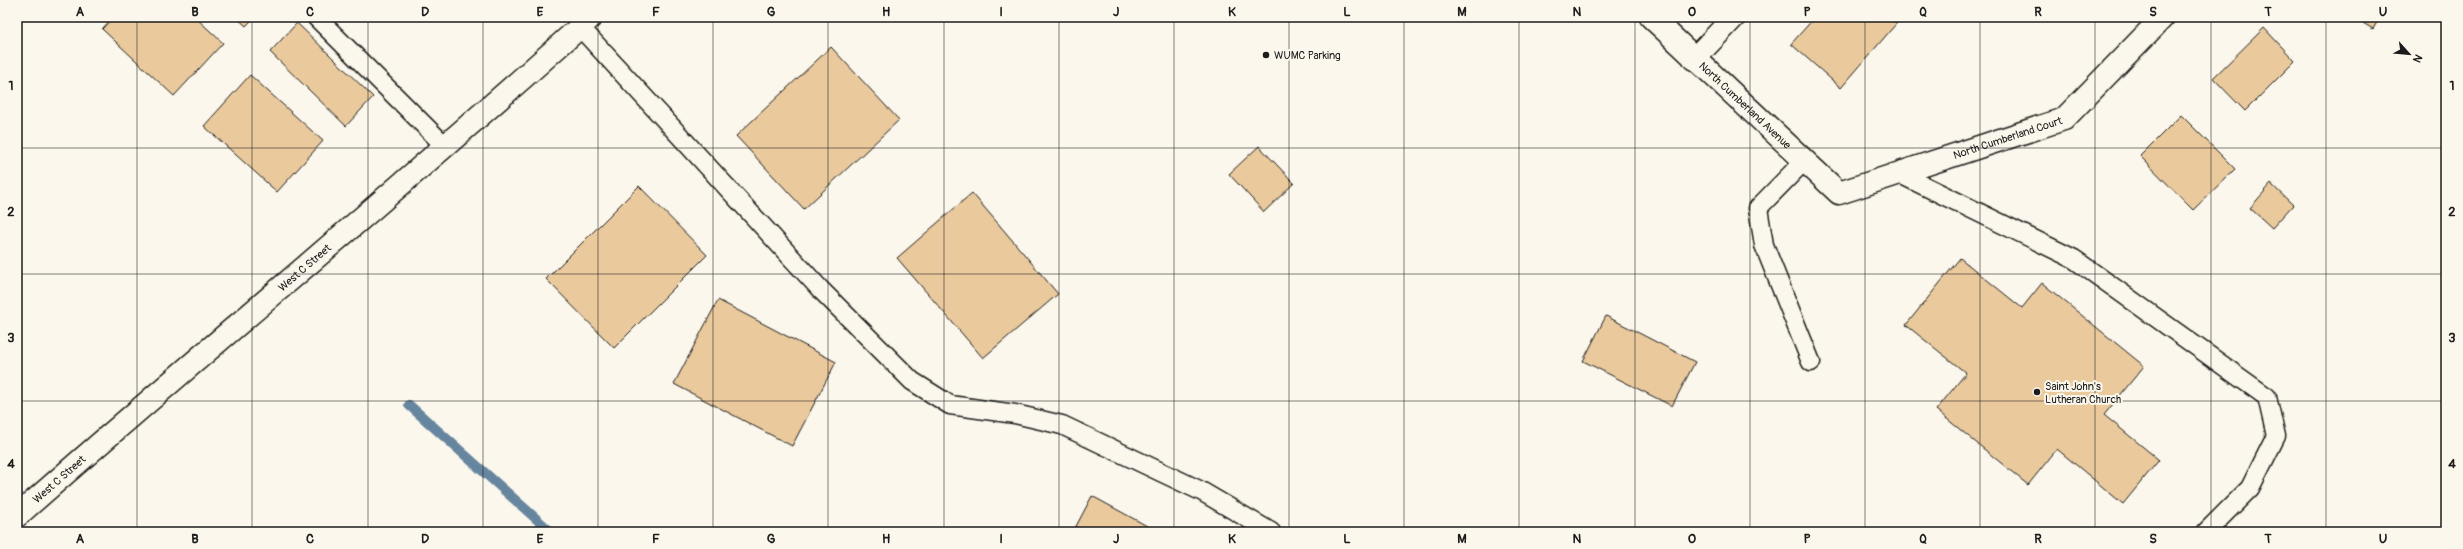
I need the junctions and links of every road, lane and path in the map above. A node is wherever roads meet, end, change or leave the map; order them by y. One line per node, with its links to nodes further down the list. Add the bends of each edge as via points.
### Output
1 (316, 17): 7 (lane)
2 (1651, 17): 6 (street, North Cumberland Avenue)
3 (1734, 17): 6 (street)
4 (2163, 17): 9 (street, North Cumberland Court, via 2064,119)
5 (586, 22): 7 (street, West C Street); 13 (lane, via 821,290 912,381 950,405 1015,414 1062,425 1201,491)
6 (1694, 58): 8 (street, North Cumberland Avenue)
7 (445, 146): 12 (street, West C Street)
8 (1804, 161): 10 (street, North Cumberland Avenue); 11 (lane, via 1758,208 1764,245)
9 (1898, 173): 10 (street, North Cumberland Court); 14 (lane, via 2074,259 2266,397 2276,436 2250,488)
10 (1839, 193)
11 (1811, 362)
12 (17, 516)
13 (1271, 532)
14 (2206, 532)

